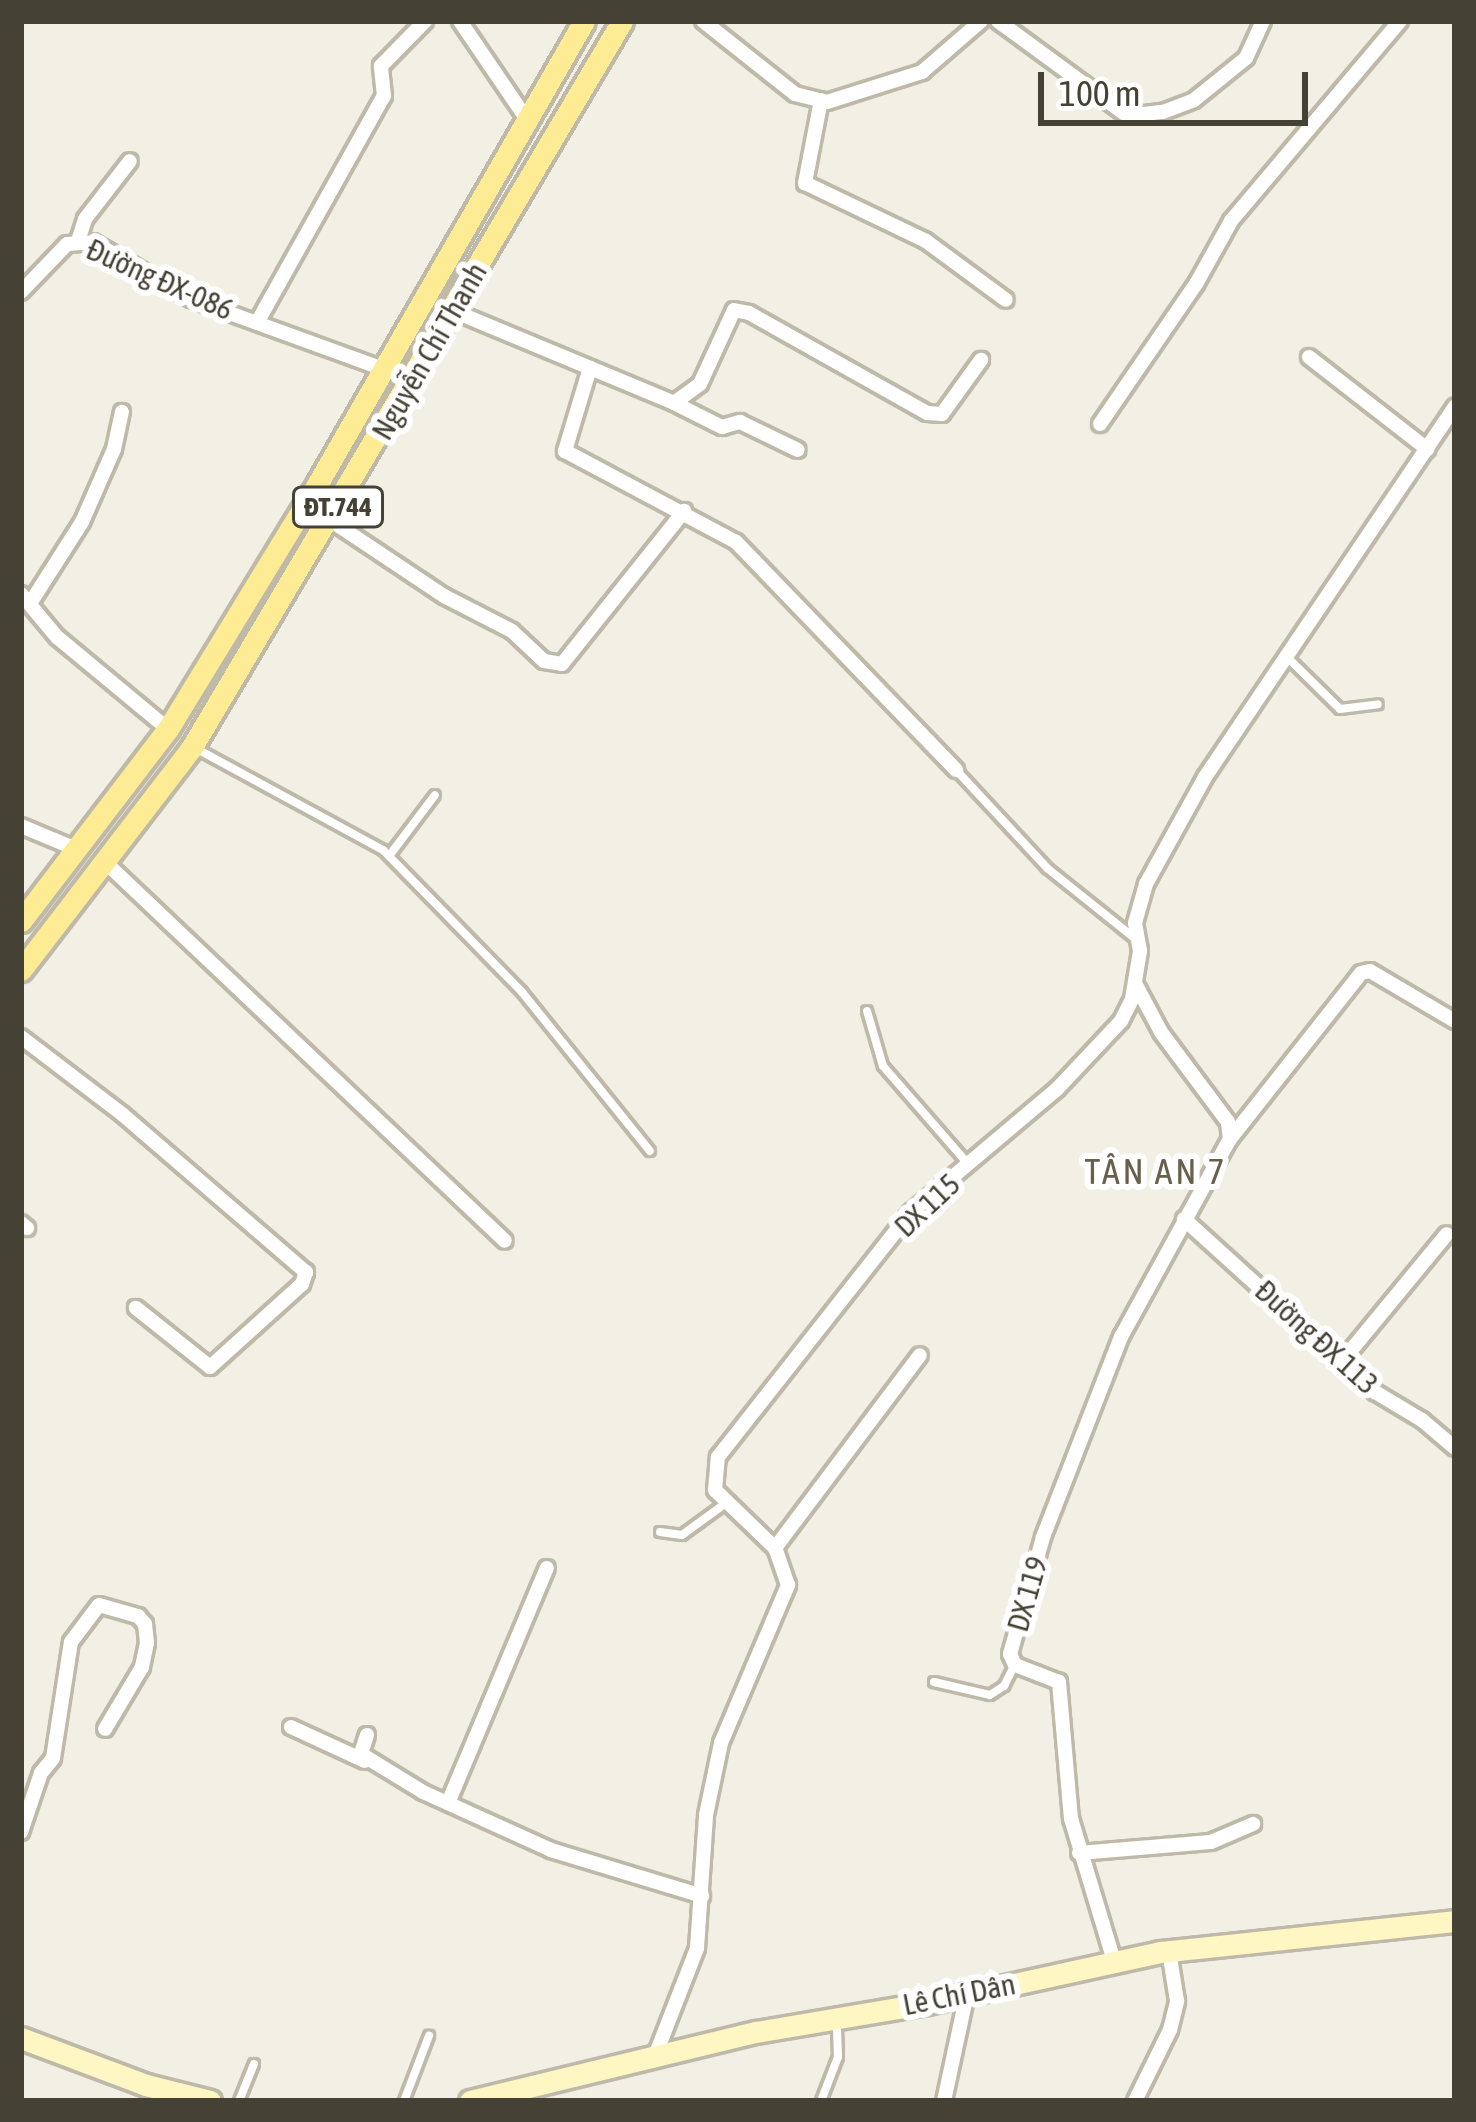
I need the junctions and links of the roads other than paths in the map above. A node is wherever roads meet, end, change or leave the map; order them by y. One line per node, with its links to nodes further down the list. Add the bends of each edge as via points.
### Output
1 (425, 21): 18 (street, via 381,66 384,96)
2 (460, 21): 11 (street)
3 (584, 21): 11 (main road, Nguyễn Chí Thanh / ĐT.744)
4 (622, 21): 12 (main road, Nguyễn Chí Thanh / ĐT.744)
5 (703, 21): 10 (street, via 794,94)
6 (981, 21): 10 (street, via 922,72)
7 (998, 21): 8 (street, via 1128,116 1194,100 1246,58)
8 (1263, 21)
9 (1400, 21): 26 (street, via 1231,221)
10 (821, 100): 16 (street, via 806,183 926,241)
11 (527, 121): 12 (main road); 22 (main road, Nguyễn Chí Thanh / ĐT.744)
12 (556, 137): 17 (main road, Nguyễn Chí Thanh / ĐT.744)
13 (130, 160): 14 (street)
14 (78, 241): 15 (street, Đường ĐX-086); 18 (street, Đường ĐX-086, via 93,242 173,291)
15 (21, 292)
16 (1006, 300)
17 (452, 310): 21 (street); 30 (main road, Nguyễn Chí Thanh / ĐT.744)
18 (258, 322): 22 (street, Đường ĐX-086)
19 (1309, 357): 27 (street)
20 (981, 360): 23 (street, via 942,413 928,412 734,310 700,384)
21 (590, 368): 23 (street); 29 (street, via 565,451)
22 (383, 369): 34 (main road, Nguyễn Chí Thanh / ĐT.744)
23 (674, 403): 28 (street)
24 (1455, 406): 27 (street, DX 115)
25 (122, 412): 31 (street, via 82,522)
26 (1100, 424)
27 (1427, 449): 32 (street, DX 115)
28 (798, 450)
29 (684, 512): 30 (street, via 562,664 544,661 512,631); 36 (street, via 748,553)
30 (330, 520): 35 (main road, Nguyễn Chí Thanh / ĐT.744)
31 (26, 598): 34 (street, via 57,638)
32 (1287, 657): 33 (lane, via 1340,709); 43 (street, DX 115, via 1205,777 1146,884)
33 (1378, 704)
34 (168, 729): 35 (main road); 39 (main road, Nguyễn Chí Thanh / ĐT.744)
35 (192, 747): 40 (lane); 41 (main road, Nguyễn Chí Thanh / ĐT.744)
36 (956, 770): 43 (lane, via 1047,868)
37 (435, 795): 40 (lane)
38 (21, 826): 39 (street)
39 (76, 849): 42 (main road, Nguyễn Chí Thanh / ĐT.744)
40 (389, 856): 50 (lane, via 522,992)
41 (104, 861): 44 (main road, Nguyễn Chí Thanh / ĐT.744); 54 (street)
42 (21, 921)
43 (1138, 940): 45 (street, DX 115)
44 (21, 970)
45 (1135, 982): 49 (street, via 1161,1032 1228,1122); 51 (street, DX 115, via 1120,1021)
46 (867, 1011): 51 (lane, via 883,1066)
47 (1455, 1021): 49 (street, DX 119, via 1370,970 1360,973)
48 (21, 1037): 55 (street, via 306,1272 210,1367)
49 (1230, 1138): 52 (street, DX 119)
50 (650, 1151)
51 (970, 1166): 59 (street, DX 115, via 911,1212 718,1457 715,1490)
52 (1184, 1219): 57 (street, Đường ĐX 113); 63 (street, DX 119, via 1121,1337 1043,1538 1010,1654)
53 (1447, 1234): 57 (street)
54 (506, 1241)
55 (136, 1308)
56 (920, 1355): 61 (street)
57 (1343, 1360): 58 (street, Đường ĐX 113)
58 (1455, 1448)
59 (726, 1503): 60 (lane, via 682,1535); 61 (street)
60 (660, 1532)
61 (775, 1548): 73 (street, via 788,1585 721,1743 706,1815)
62 (548, 1568): 69 (street)
63 (1015, 1665): 64 (lane, via 990,1695); 72 (street, DX 119, via 1059,1682)
64 (934, 1682)
65 (290, 1727): 68 (street)
66 (105, 1729): 71 (street, via 142,1667 147,1643 138,1616 99,1605 71,1642 53,1758)
67 (367, 1735): 68 (street, via 360,1749)
68 (370, 1762): 69 (street)
69 (448, 1803): 73 (street, via 551,1850)
70 (1253, 1824): 72 (street, via 1211,1842)
71 (21, 1832)
72 (1079, 1853): 76 (street, DX 119)
73 (702, 1896): 81 (street, via 697,1948)
74 (1455, 1921): 75 (street, Lê Chí Dân)
75 (1169, 1952): 76 (street, Lê Chí Dân); 89 (street, via 1178,2001)
76 (1114, 1961): 77 (street, Lê Chí Dân)
77 (967, 1994): 78 (street, Lê Chí Dân); 88 (street)
78 (839, 2015): 81 (street, Lê Chí Dân); 87 (lane, via 838,2057)
79 (429, 2036): 86 (lane)
80 (21, 2038): 84 (street)
81 (655, 2056): 83 (street, Lê Chí Dân)
82 (254, 2064): 85 (lane)
83 (484, 2099)
84 (210, 2101)
85 (239, 2101)
86 (404, 2101)
87 (821, 2101)
88 (944, 2101)
89 (1135, 2101)

